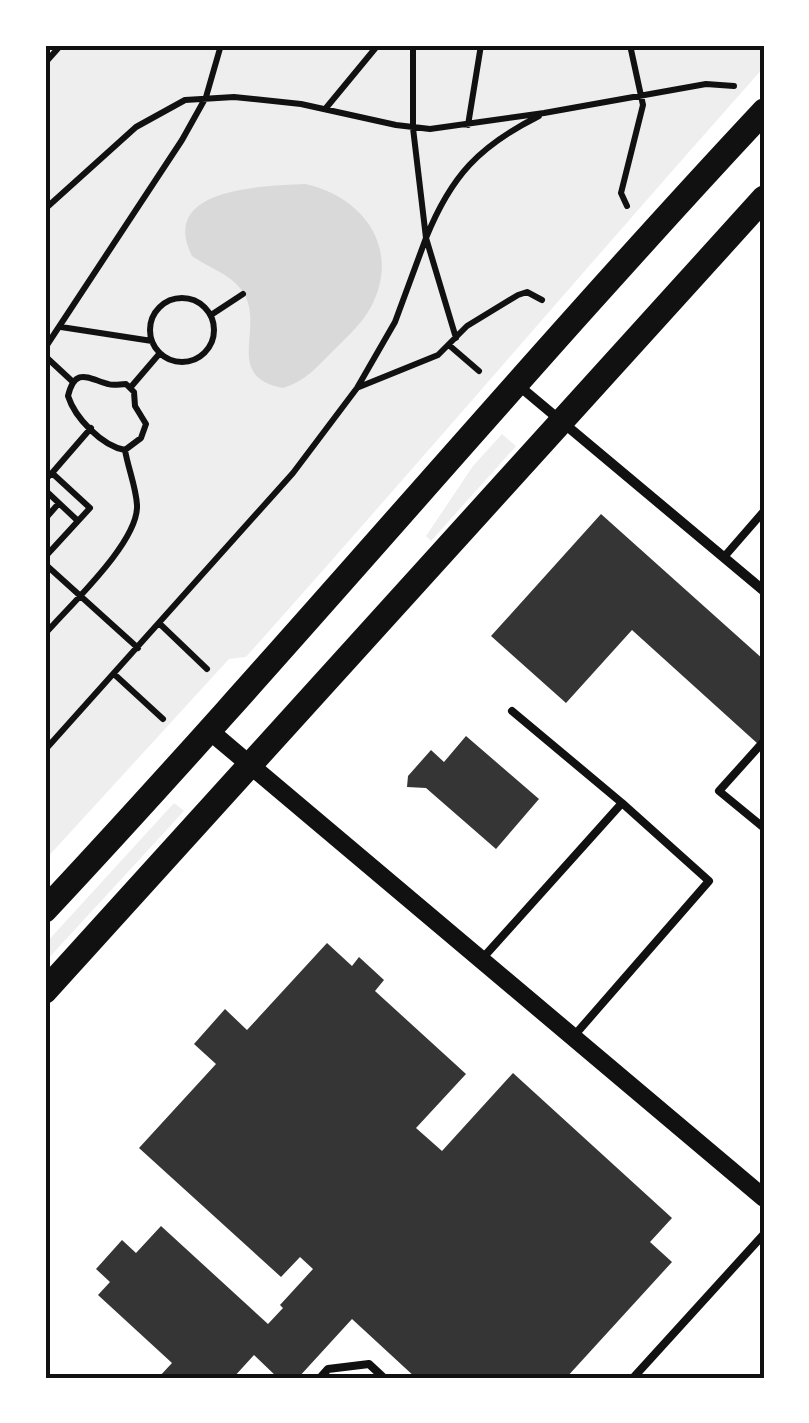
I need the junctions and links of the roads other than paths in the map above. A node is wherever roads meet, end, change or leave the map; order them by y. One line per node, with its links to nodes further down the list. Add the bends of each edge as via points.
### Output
1 (764, 111): 3 (main road)
2 (764, 198): 4 (main road)
3 (517, 384): 4 (street); 9 (main road)
4 (562, 422): 6 (street); 11 (main road)
5 (764, 510): 6 (lane)
6 (724, 558): 7 (street)
7 (764, 591)
8 (512, 712): 12 (lane)
9 (211, 732): 11 (street); 14 (main road)
10 (764, 742): 13 (lane, via 719,791)
11 (250, 767): 15 (street); 16 (main road)
12 (622, 803): 15 (lane); 17 (lane, via 709,881)
13 (764, 828)
14 (45, 910)
15 (481, 960): 17 (street)
16 (45, 991)
17 (572, 1038): 18 (street)
18 (764, 1198)
19 (764, 1234): 22 (lane)
20 (320, 1378): 21 (lane, via 328,1369 369,1364)
21 (384, 1378)
22 (633, 1378)

